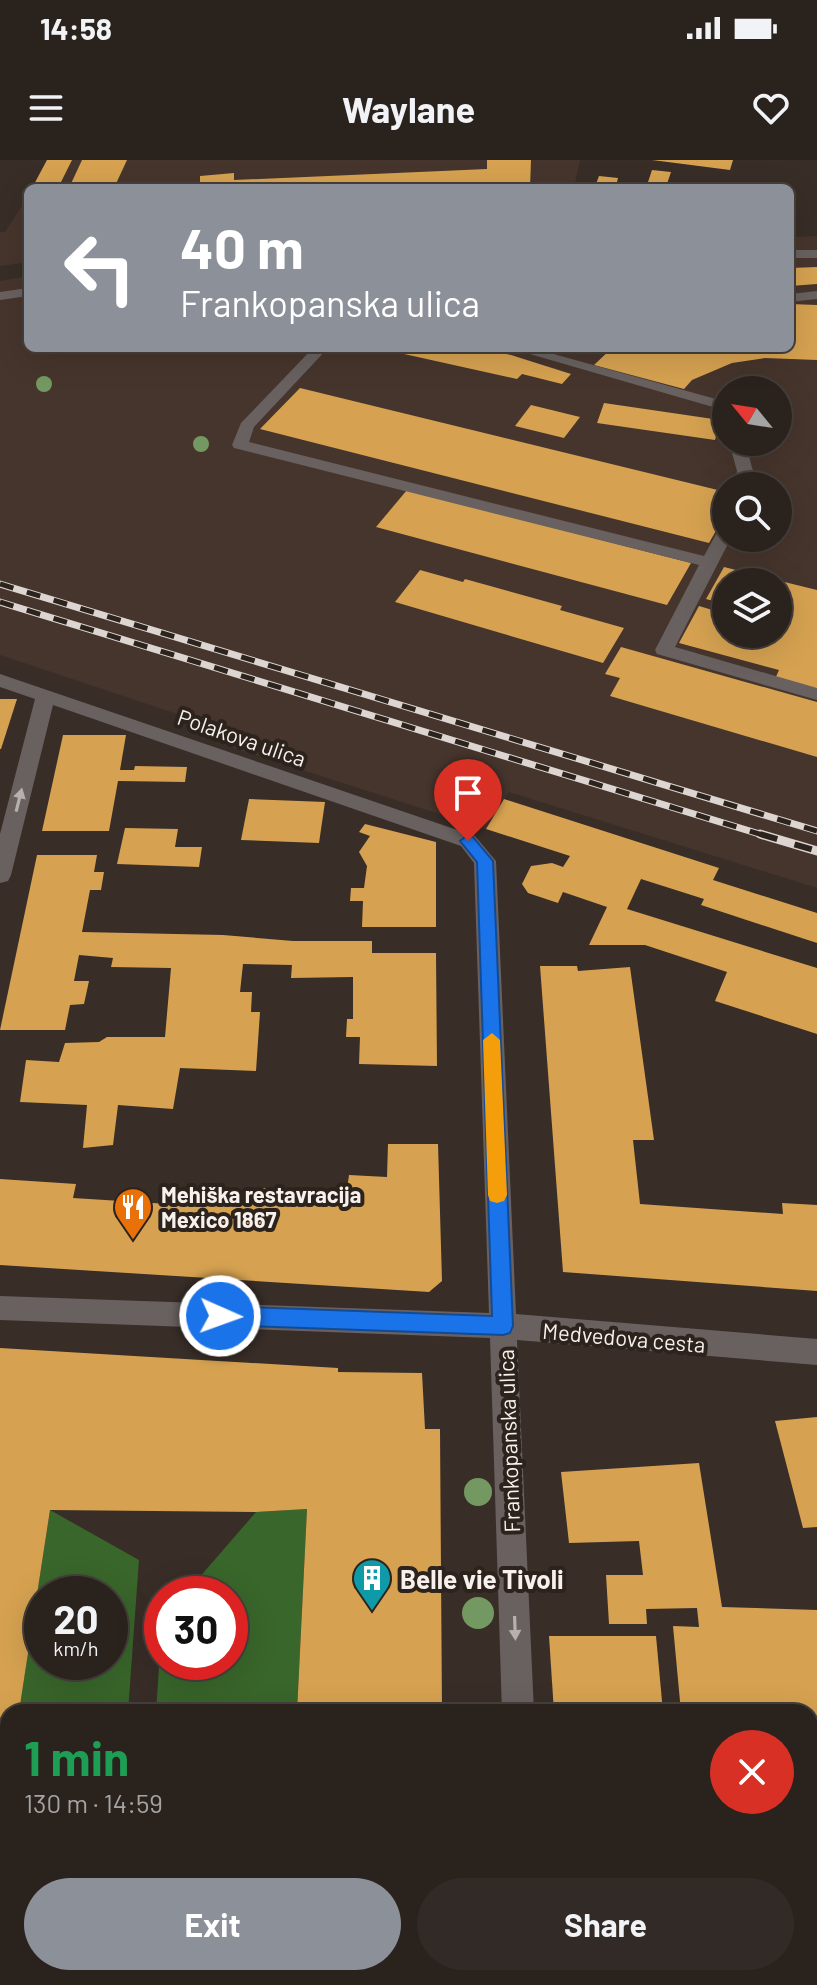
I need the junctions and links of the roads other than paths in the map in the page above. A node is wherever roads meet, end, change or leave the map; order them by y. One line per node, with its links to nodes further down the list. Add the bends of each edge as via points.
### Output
1 (794, 254): 2 (street)
2 (817, 254)
3 (24, 293): 5 (street)
4 (817, 295): 6 (street)
5 (0, 296)
6 (794, 298)
7 (317, 352): 13 (street, via 247,426 240,445)
8 (529, 352): 10 (street)
9 (581, 352): 10 (street)
10 (572, 365): 11 (street)
11 (712, 402)
12 (713, 552): 13 (street)
13 (707, 562): 15 (street, via 664,650)
14 (0, 680): 16 (street, Polakova ulica)
15 (817, 694)
16 (46, 695): 17 (street, Polakova ulica); 18 (street, one-way to 16)
17 (468, 841): 20 (street, Frankopanska ulica, via 485,861)
18 (0, 875)
19 (0, 1308): 20 (street, Medvedova cesta)
20 (503, 1326): 21 (street, Medvedova cesta); 22 (street, Frankopanska ulica, one-way to 22)
21 (817, 1352)
22 (518, 1704)

